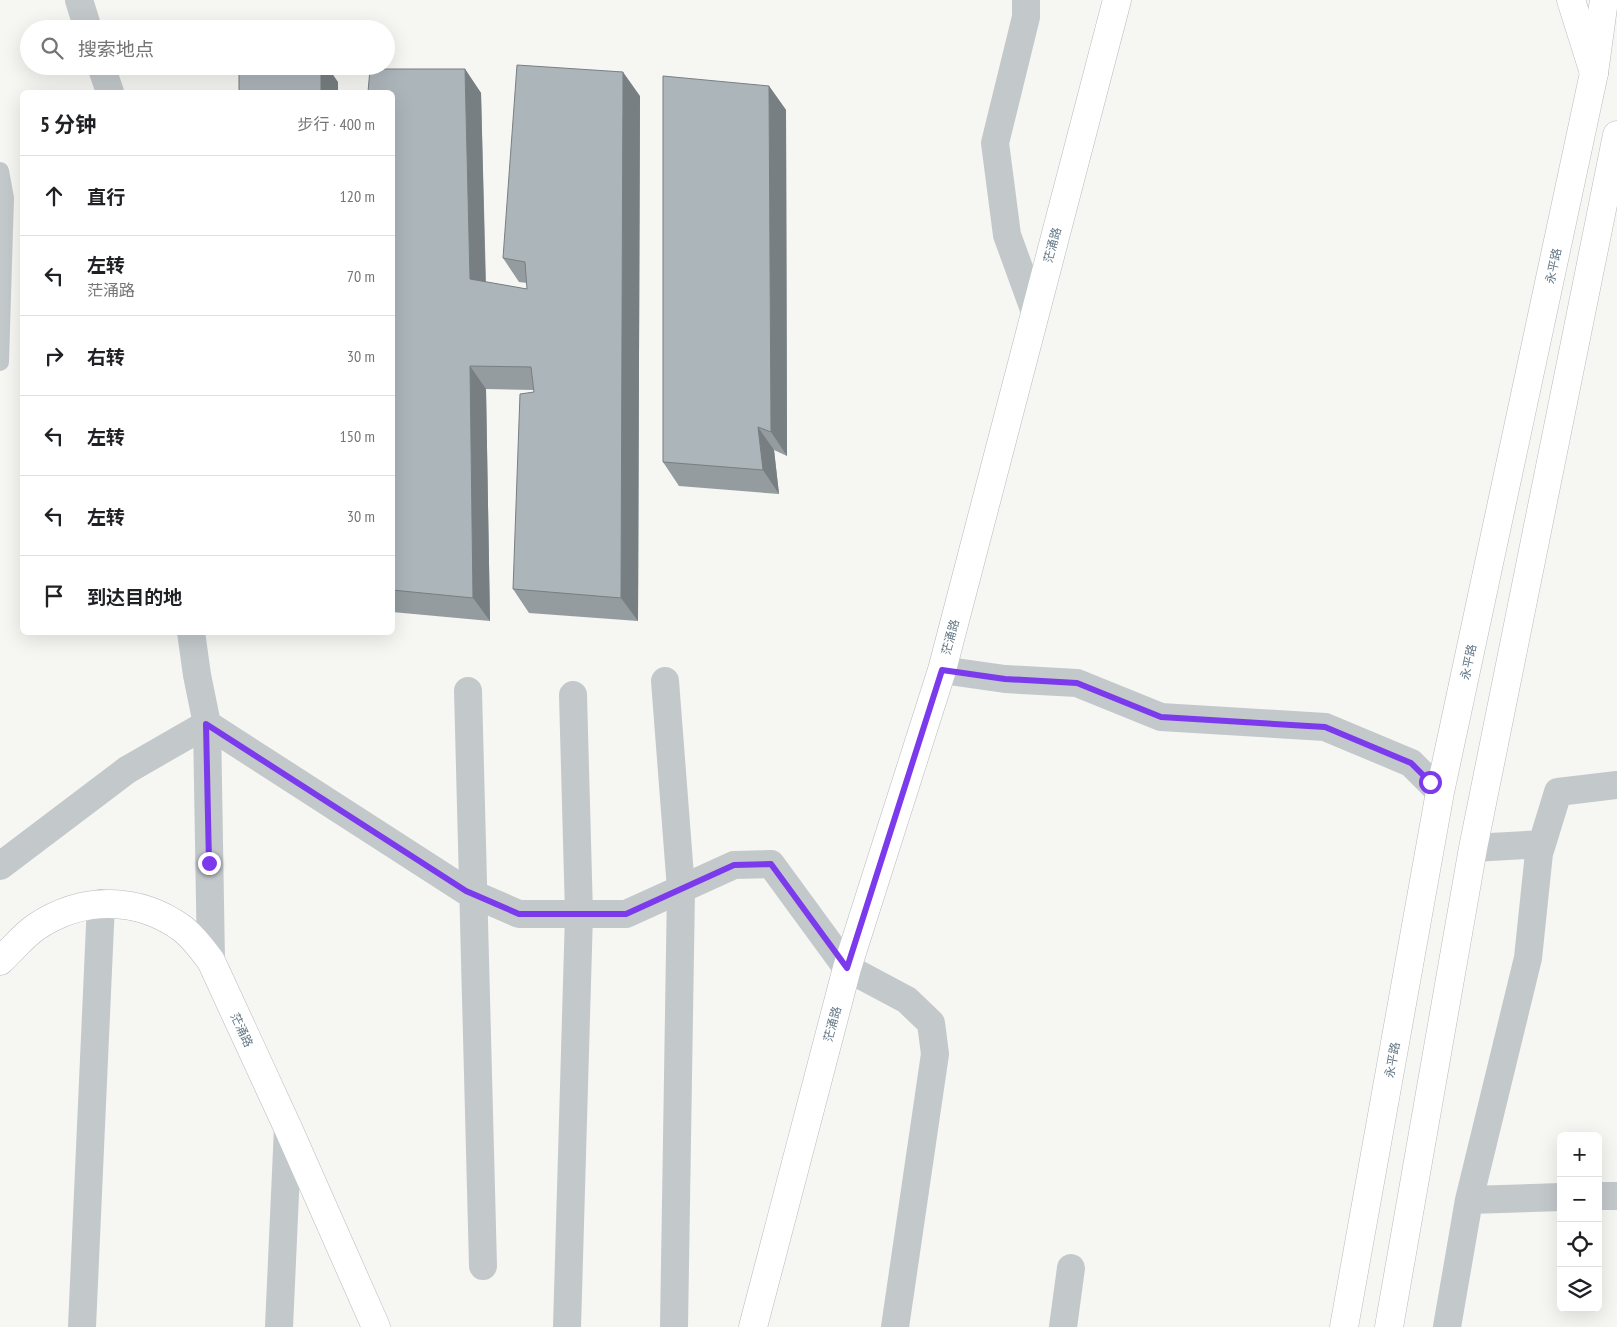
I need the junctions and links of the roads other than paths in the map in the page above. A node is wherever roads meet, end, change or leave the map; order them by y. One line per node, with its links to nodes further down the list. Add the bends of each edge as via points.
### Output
1 (79, 0): 6 (street)
2 (1026, 0): 13 (street, via 1026,17 995,143 1007,235)
3 (1117, 0): 13 (main road, 茫涌路)
4 (1570, 0): 7 (main road)
5 (1604, 0): 7 (main road, 永平路)
6 (85, 20)
7 (1594, 73): 22 (main road, 永平路)
8 (104, 75): 9 (street)
9 (109, 90)
10 (1617, 135): 12 (main road)
11 (0, 171): 14 (lane, via 5,198)
12 (1610, 208): 23 (main road)
13 (1035, 312): 16 (main road, 茫涌路)
14 (0, 362)
15 (191, 635): 20 (street)
16 (942, 670): 22 (street, via 1005,679 1077,683 1161,717 1325,727 1411,763); 33 (main road, 茫涌路)
17 (664, 681): 27 (street)
18 (468, 691): 28 (street)
19 (573, 695): 30 (street)
20 (206, 724): 26 (street, via 127,770); 28 (street); 32 (street)
21 (1617, 785): 24 (street, via 1558,792)
22 (1440, 792): 23 (main road); 49 (main road, 永平路)
23 (1483, 797): 25 (main road)
24 (1542, 844): 25 (street); 38 (street, via 1528,958)
25 (1473, 848): 50 (main road)
26 (0, 866)
27 (681, 889): 30 (street, via 626,914); 33 (street, via 734,865 771,864); 45 (street)
28 (474, 895): 30 (street, via 519,914); 39 (street)
29 (101, 903): 31 (main road, 茫涌路, via 61,913 48,920); 32 (main road, 茫涌路, via 125,904 155,913 184,930); 41 (street)
30 (579, 914): 44 (street)
31 (0, 961)
32 (211, 961): 34 (main road, 茫涌路)
33 (847, 968): 46 (main road, 茫涌路); 47 (street, via 907,1000 931,1023 935,1054)
34 (288, 1128): 42 (street); 43 (main road, 茫涌路)
35 (1602, 1196): 36 (street)
36 (1617, 1196)
37 (1557, 1197): 38 (street)
38 (1469, 1200): 51 (street)
39 (483, 1266)
40 (1071, 1268): 48 (street)
41 (82, 1327)
42 (279, 1327)
43 (376, 1327)
44 (567, 1327)
45 (674, 1327)
46 (753, 1327)
47 (895, 1327)
48 (1063, 1327)
49 (1344, 1327)
50 (1389, 1327)
51 (1448, 1327)

